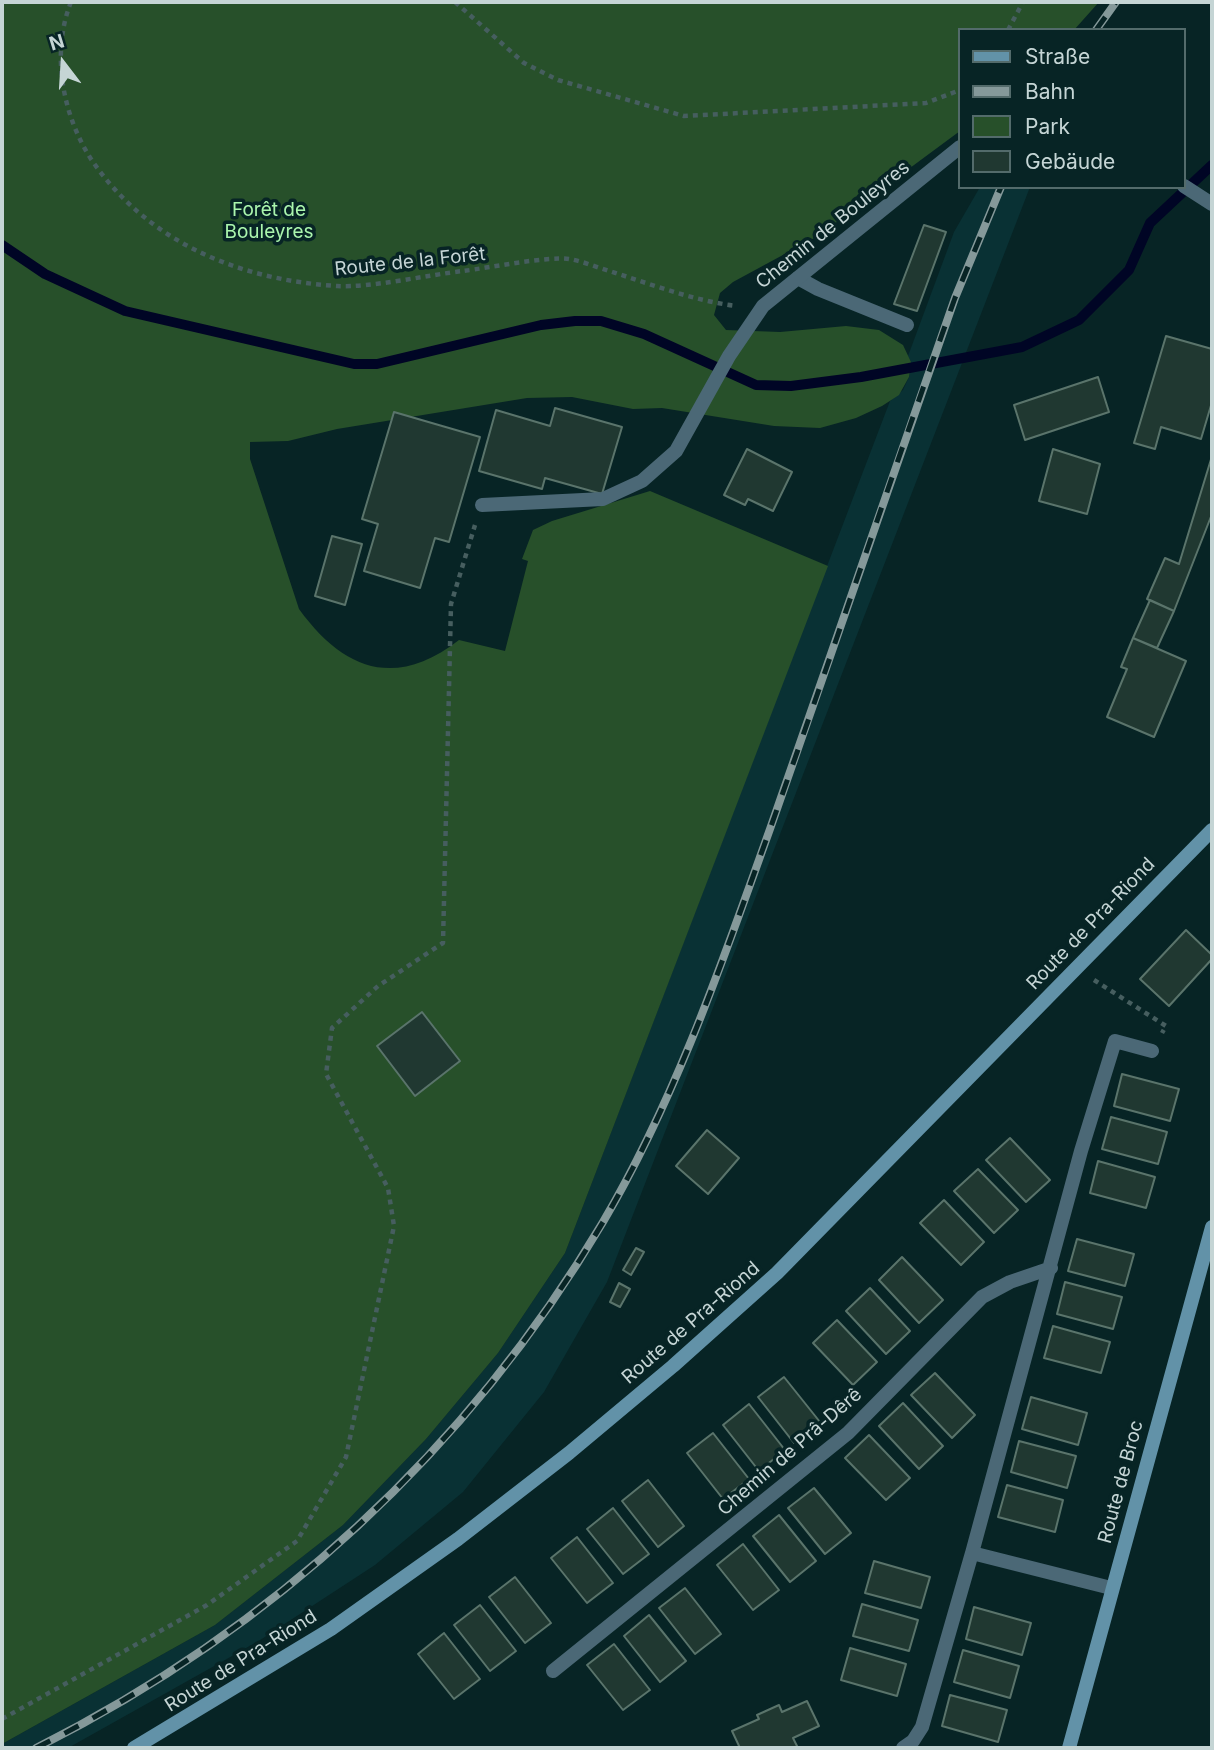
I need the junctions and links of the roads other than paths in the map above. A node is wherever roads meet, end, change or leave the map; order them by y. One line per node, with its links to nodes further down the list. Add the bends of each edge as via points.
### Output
1 (958, 149): 4 (street, Chemin de Bouleyres)
2 (1186, 187): 3 (street)
3 (1212, 204)
4 (798, 278): 5 (street); 6 (street, Chemin de Bouleyres, via 763,306 676,451 642,481 603,499)
5 (907, 325)
6 (482, 505)
7 (1212, 820): 9 (main road, Route de Pra-Riond)
8 (1212, 830): 9 (main road, Route de Pra-Riond)
9 (1200, 839): 16 (main road, Route de Pra-Riond, via 908,1143 777,1273 673,1366 569,1453 331,1629)
10 (1152, 1052): 12 (street, via 1115,1041)
11 (1212, 1227): 14 (main road, Route de Broc)
12 (1051, 1268): 13 (street); 15 (street, Chemin de Prâ-Dêrê, via 982,1297 840,1440)
13 (972, 1553): 14 (street); 17 (street, via 922,1727)
14 (1111, 1588): 18 (main road, Route de Broc)
15 (553, 1671)
16 (134, 1748)
17 (903, 1748)
18 (1069, 1748)

